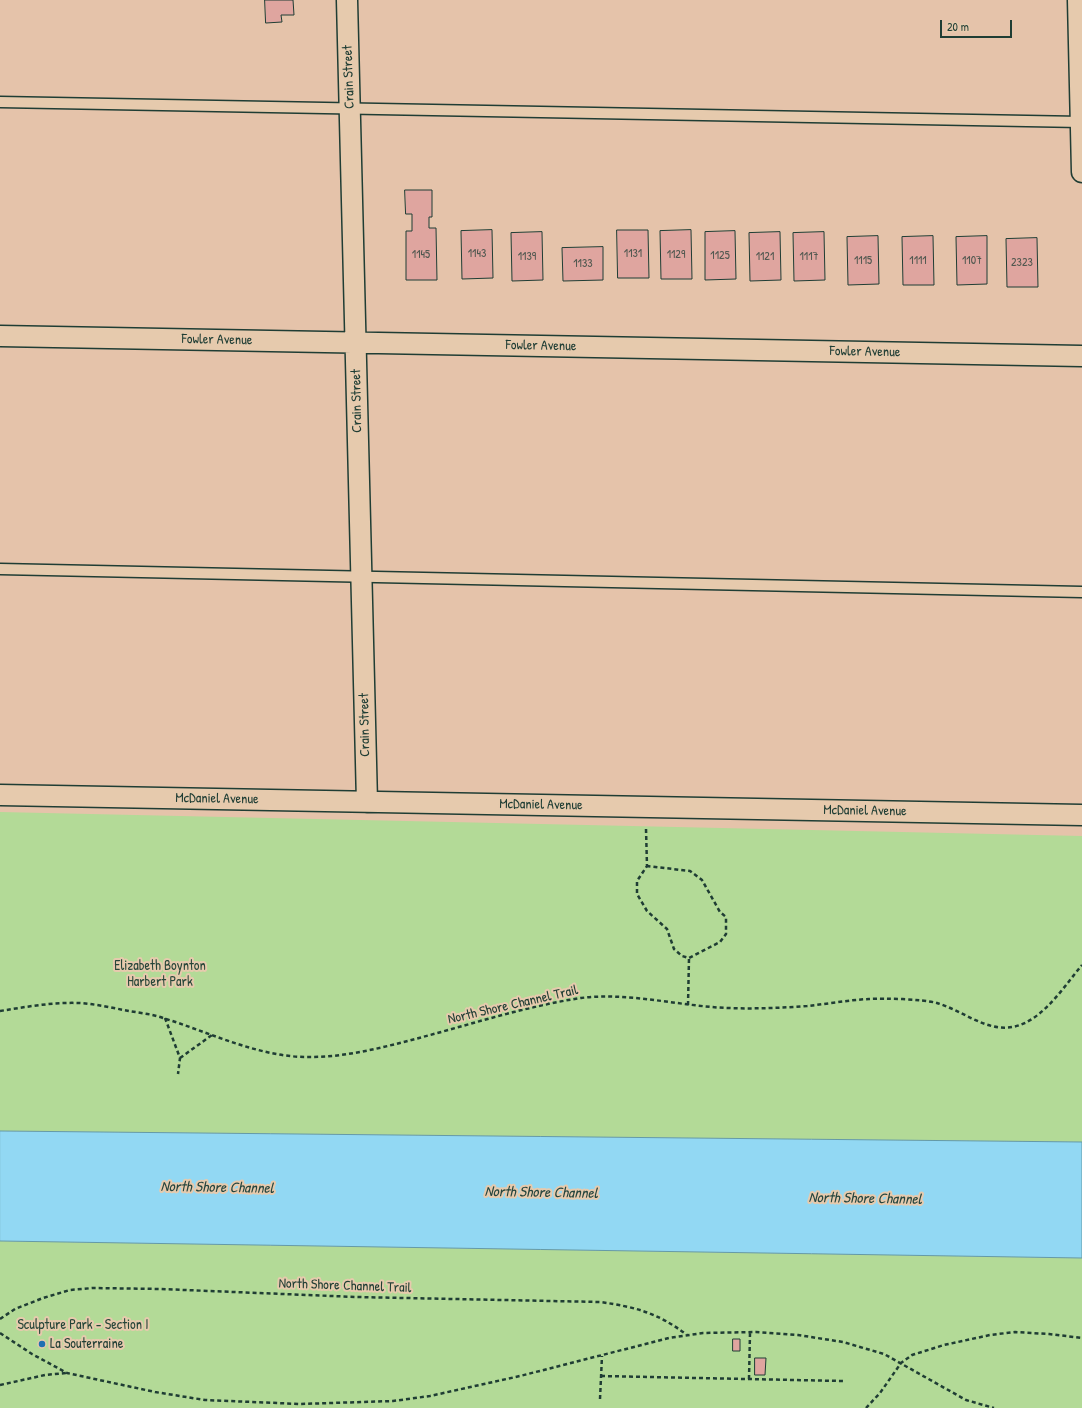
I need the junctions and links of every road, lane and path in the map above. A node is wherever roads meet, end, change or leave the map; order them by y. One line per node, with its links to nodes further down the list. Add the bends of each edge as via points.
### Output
1 (346, 0): 5 (street, Crain Street)
2 (1078, 0): 3 (street)
3 (1081, 66): 6 (street)
4 (0, 102): 5 (lane)
5 (350, 109): 6 (lane); 9 (street, Crain Street)
6 (1081, 122): 7 (street)
7 (1082, 172)
8 (0, 336): 9 (street, Fowler Avenue)
9 (356, 342): 10 (street, Fowler Avenue); 12 (street, Crain Street)
10 (1082, 356)
11 (0, 569): 12 (lane)
12 (362, 577): 13 (lane); 15 (street, Crain Street)
13 (1082, 592)
14 (0, 795): 15 (street, McDaniel Avenue)
15 (367, 802): 16 (street, McDaniel Avenue)
16 (646, 806): 17 (street, McDaniel Avenue); 18 (path)
17 (1082, 814)
18 (646, 866): 19 (path, via 637,881 637,894 646,912 667,929 674,949); 19 (path, via 690,871 702,880 720,912 726,917 726,934 720,942)
19 (689, 958): 21 (path)
20 (1082, 965): 21 (path, North Shore Channel Trail, via 1043,1011 1029,1021 1012,1027 994,1027 934,1002 911,1000 870,999 759,1008)
21 (688, 1004): 24 (path, North Shore Channel Trail, via 610,996 584,998 551,1003 376,1049 308,1058 275,1054)
22 (0, 1011): 23 (path, North Shore Channel Trail, via 78,1003)
23 (165, 1018): 24 (path, North Shore Channel Trail); 25 (path)
24 (212, 1034): 25 (path)
25 (180, 1058): 26 (path)
26 (178, 1074)
27 (0, 1319): 30 (path, North Shore Channel Trail, via 15,1309 70,1290 153,1289 356,1297 600,1302 651,1313 676,1326)
28 (0, 1333): 34 (path)
29 (750, 1333): 30 (path, via 703,1333); 33 (path, via 798,1335 843,1342 884,1354); 36 (path)
30 (687, 1336): 32 (path, via 669,1338)
31 (1082, 1338): 33 (path, via 1022,1333 990,1335 912,1355)
32 (602, 1356): 34 (path, via 430,1396 352,1403 300,1404 205,1400); 35 (path)
33 (901, 1363): 40 (path); 41 (path, via 966,1400)
34 (66, 1373): 38 (path)
35 (601, 1376): 36 (path); 39 (path)
36 (749, 1379): 37 (path)
37 (843, 1381)
38 (0, 1385)
39 (600, 1399)
40 (866, 1408)
41 (994, 1408)

